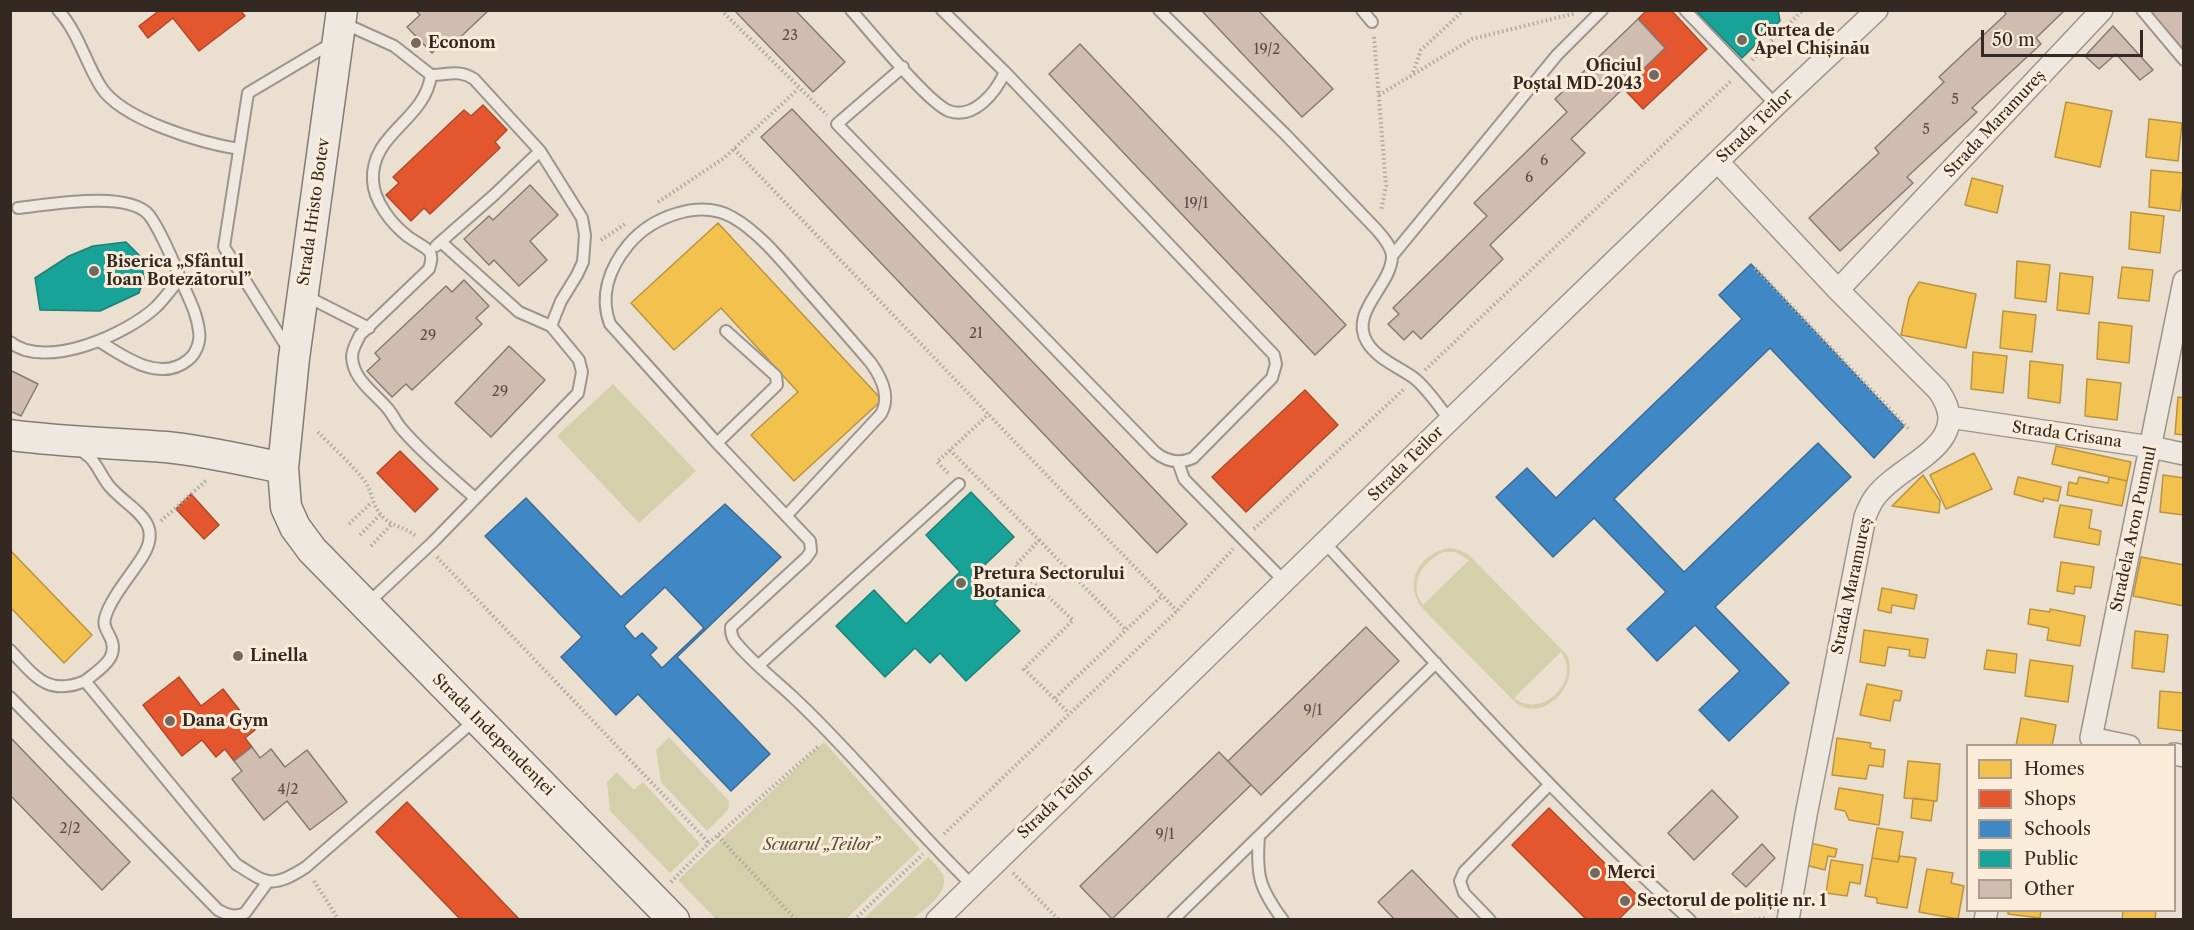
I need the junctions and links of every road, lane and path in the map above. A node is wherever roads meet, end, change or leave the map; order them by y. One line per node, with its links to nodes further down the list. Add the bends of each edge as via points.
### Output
1 (58, 10): 27 (lane, via 76,34 110,98 162,126 210,144)
2 (721, 10): 23 (path)
3 (851, 10): 18 (lane)
4 (942, 10): 20 (lane)
5 (1159, 10): 34 (lane)
6 (1362, 10): 15 (lane)
7 (1464, 10): 21 (path, via 1421,50)
8 (1602, 10): 38 (lane, via 1557,55)
9 (1685, 10): 19 (lane)
10 (1803, 10): 19 (path)
11 (1877, 10): 25 (street, Strada Teilor)
12 (2102, 10): 42 (street, Strada Maramureș)
13 (2142, 10): 17 (lane)
14 (1576, 13): 21 (path, via 1472,39)
15 (1372, 22): 24 (path)
16 (340, 24): 22 (lane, via 394,46); 27 (lane, via 248,93); 43 (main road, Strada Hristo Botev)
17 (2184, 60)
18 (903, 67): 20 (lane, via 930,97 947,110 959,113 988,99); 26 (lane)
19 (1742, 69): 25 (lane); 50 (path)
20 (1005, 72): 63 (lane, via 1274,355 1275,372 1263,390 1201,452)
21 (1413, 73): 24 (path)
22 (431, 75): 29 (lane, via 458,72 474,79); 37 (lane, via 426,94 382,146 374,165 373,182 386,213 404,234)
23 (798, 89): 26 (path); 28 (path)
24 (1379, 95): 34 (path, via 1386,186)
25 (1776, 105): 30 (street, Strada Teilor)
26 (837, 124): 63 (lane, via 1161,458)
27 (239, 149): 49 (lane, via 224,247)
28 (734, 149): 31 (path); 51 (path)
29 (540, 151): 35 (lane); 36 (lane, via 582,218)
30 (1718, 162): 42 (street); 53 (street, Strada Teilor)
31 (655, 204)
32 (18, 208): 40 (lane, via 95,200 134,206 148,214)
33 (635, 217): 36 (path)
34 (1377, 230): 38 (lane)
35 (441, 242): 37 (lane); 44 (lane, via 519,312)
36 (585, 250): 44 (lane)
37 (429, 252): 45 (lane, via 429,269 423,277)
38 (1392, 256): 50 (lane, via 1388,274 1364,315 1364,332 1367,342 1388,362)
39 (1755, 268): 54 (path)
40 (180, 278): 47 (lane, via 152,310); 47 (lane, via 200,333 193,356 182,365 155,369 128,359)
41 (2184, 281): 59 (street, Stradela Aron Pumnul)
42 (1838, 290): 52 (street, via 1938,390)
43 (303, 294): 45 (lane); 49 (main road, Strada Hristo Botev)
44 (551, 326): 67 (lane, via 579,360 582,372 578,393)
45 (369, 327): 67 (lane, via 360,335 352,357 362,383 402,428)
46 (726, 332): 58 (lane, via 776,376 777,385)
47 (99, 341): 48 (lane, via 39,354)
48 (10, 342)
49 (294, 358): 64 (main road, Strada Hristo Botev)
50 (1416, 379): 53 (lane); 75 (path)
51 (989, 414): 60 (path); 81 (path)
52 (1949, 417): 59 (street, Strada Crisana); 108 (street, Strada Maramureș, via 1940,441 1877,495 1863,522)
53 (1450, 420): 77 (street, Strada Teilor)
54 (1910, 430)
55 (318, 432): 68 (path, via 366,484)
56 (10, 435): 57 (main road)
57 (76, 442): 64 (main road, via 167,447); 73 (lane, via 111,488 146,520)
58 (717, 443): 70 (lane); 70 (lane, via 613,330 605,305 611,272 640,232 672,215 701,210 734,218 778,257 871,363 883,387 885,402 881,414)
59 (2151, 447): 61 (street, Strada Crisana); 94 (street, Stradela Aron Pumnul)
60 (950, 450): 62 (path); 76 (path)
61 (2184, 454)
62 (937, 462)
63 (1178, 462): 75 (lane, via 1184,479)
64 (283, 468): 82 (main road, Strada Independenței, via 286,507 295,527)
65 (208, 479): 73 (path)
66 (959, 484): 87 (lane)
67 (475, 498): 79 (lane)
68 (372, 502): 69 (path); 71 (path)
69 (381, 515): 72 (path); 74 (path)
70 (786, 516): 87 (lane, via 810,541 811,551 731,627 735,640)
71 (349, 524)
72 (392, 525): 78 (path); 79 (path, via 412,532)
73 (150, 531): 88 (lane, via 147,550 105,618 104,626 113,642 110,662)
74 (360, 535)
75 (1242, 539): 80 (lane); 83 (path)
76 (1039, 540): 84 (path); 90 (path, via 1015,566 1073,620 1024,669)
77 (1326, 543): 80 (street, Strada Teilor); 86 (lane)
78 (371, 546)
79 (428, 548): 82 (lane); 99 (path)
80 (1284, 581): 101 (street, Strada Teilor)
81 (1162, 596): 83 (path); 84 (path)
82 (365, 606): 92 (main road, Strada Independenței)
83 (1177, 611): 91 (path)
84 (1126, 630): 90 (path)
85 (10, 650): 88 (lane, via 41,682 74,686)
86 (1436, 663): 96 (lane); 98 (lane)
87 (759, 665): 93 (lane)
88 (85, 681): 103 (lane, via 236,864)
89 (10, 697): 106 (lane, via 219,910)
90 (1055, 698): 91 (path)
91 (1069, 713): 100 (path)
92 (477, 718): 102 (lane); 110 (main road, Strada Independenței)
93 (833, 734): 97 (path); 100 (lane)
94 (2087, 742): 95 (street, Stradela Aron Pumnul)
95 (2108, 744)
96 (1549, 785): 118 (lane, via 1464,872 1460,881 1464,893); 119 (lane)
97 (718, 836): 99 (path); 112 (path)
98 (1259, 836): 116 (lane); 117 (lane, via 1259,882)
99 (709, 843): 104 (path)
100 (931, 846): 105 (lane); 113 (path)
101 (998, 858): 105 (street, Strada Teilor); 115 (path)
102 (306, 867): 103 (lane, via 280,881); 109 (path)
103 (267, 883): 106 (lane)
104 (671, 883)
105 (972, 885): 114 (street, Strada Teilor)
106 (239, 918)
107 (715, 919): 111 (path)
108 (1791, 919)
109 (339, 920)
110 (674, 920)
111 (720, 920)
112 (796, 920)
113 (854, 920)
114 (937, 920)
115 (1059, 920)
116 (1173, 920)
117 (1283, 920)
118 (1490, 920)
119 (1690, 920)

